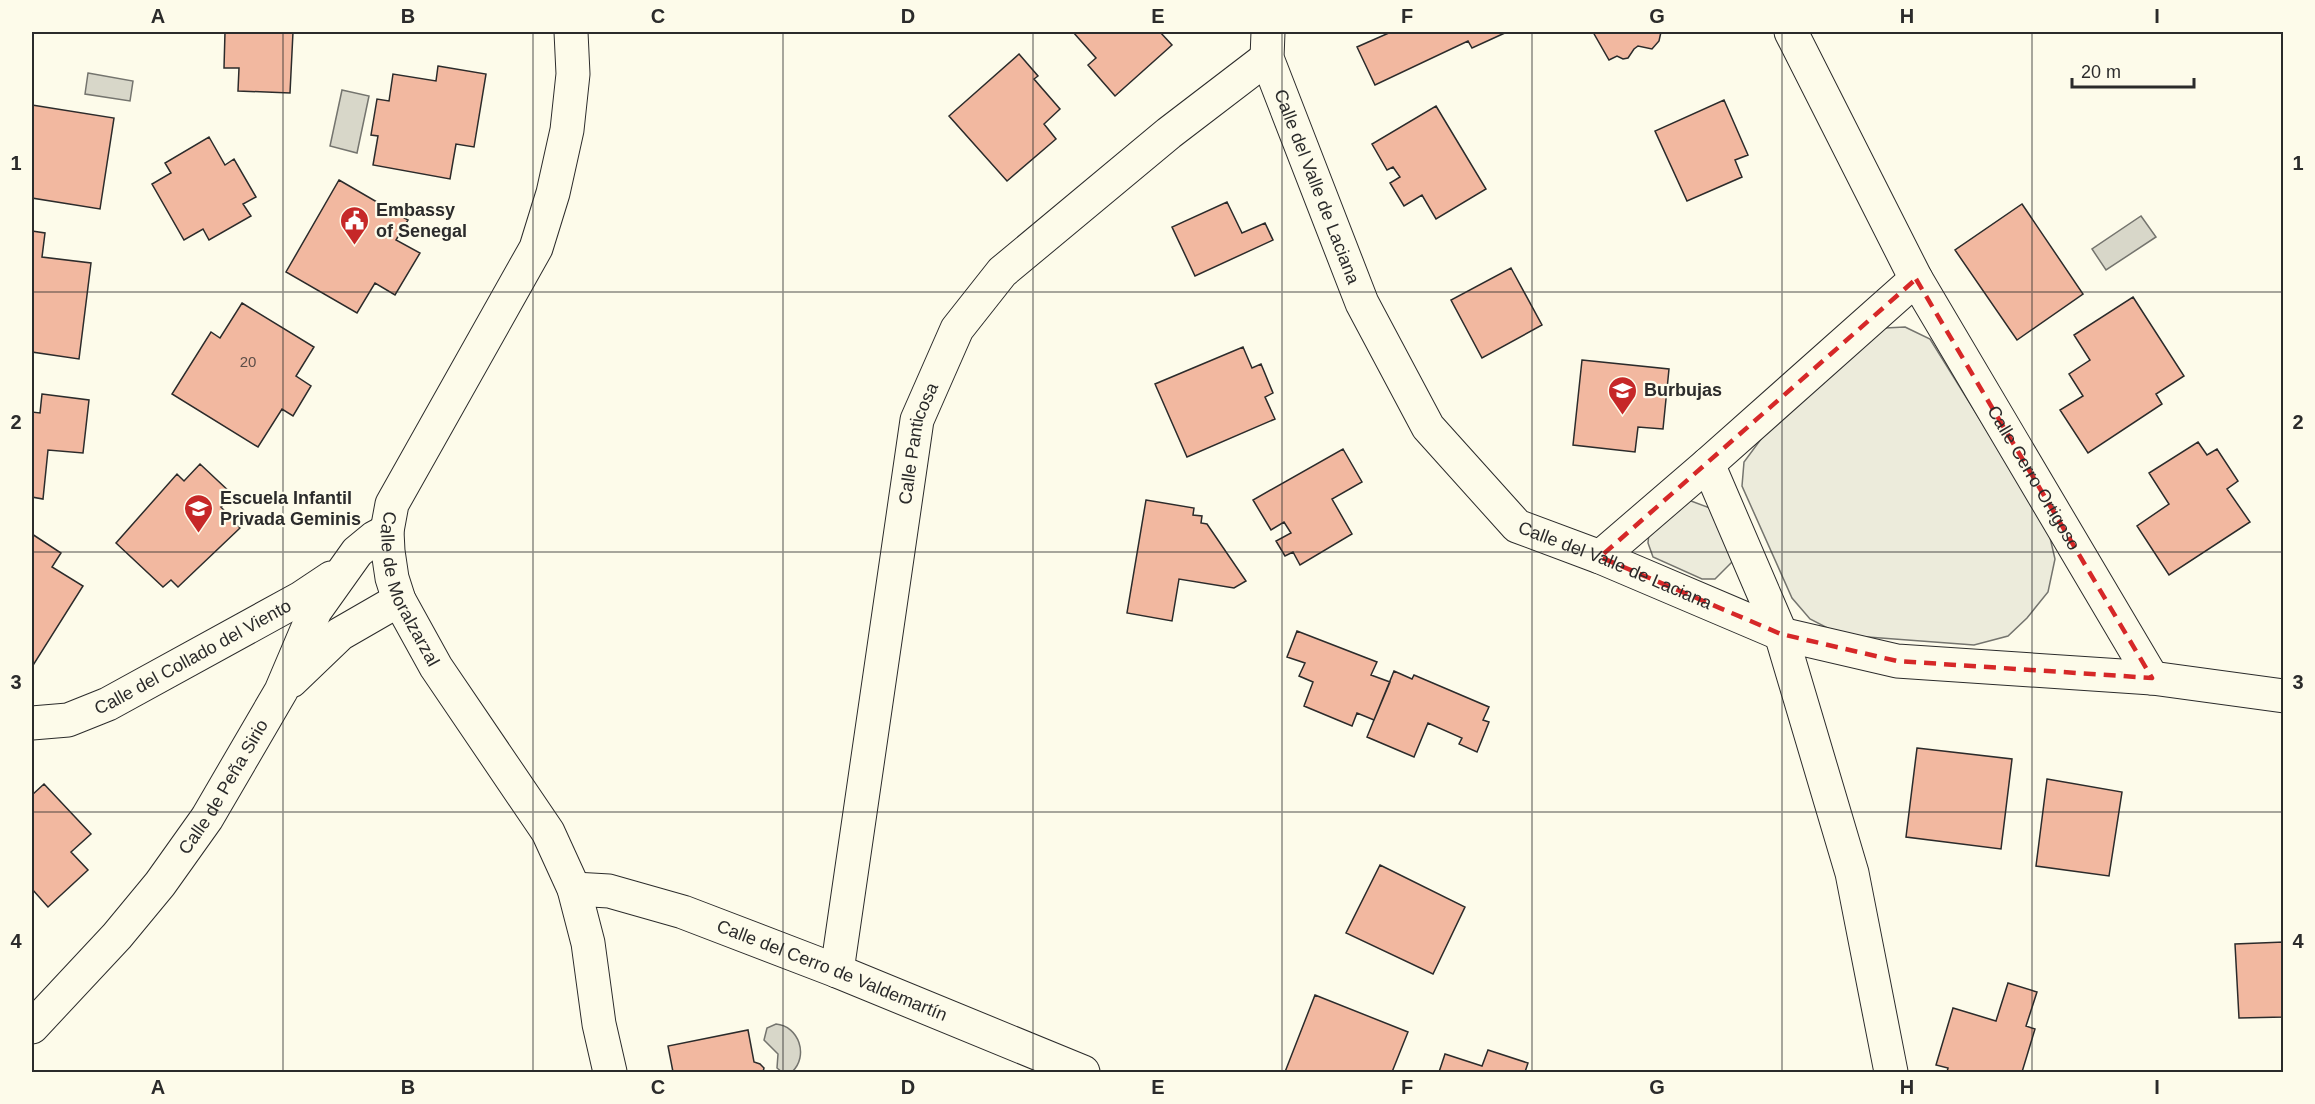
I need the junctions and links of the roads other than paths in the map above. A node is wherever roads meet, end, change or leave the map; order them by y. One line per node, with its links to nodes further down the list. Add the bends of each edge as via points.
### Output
1 (571, 32): 6 (street, Calle de Moralzarzal, via 573,74 567,130 536,248 392,504)
2 (1791, 32): 4 (street, Calle Cerro Ortigoso)
3 (1268, 45): 7 (street, Calle del Valle de Laciana, via 1362,303 1428,427 1517,526); 16 (street, Calle Panticosa, via 1002,272 957,329 917,420)
4 (1916, 279): 5 (street); 11 (street, Calle Cerro Ortigoso)
5 (1708, 464): 7 (street); 10 (street)
6 (387, 531): 8 (street, Calle de Peña Sirio, via 357,552); 9 (street, Calle de Moralzarzal, via 392,578)
7 (1600, 557): 10 (street, Calle del Valle de Laciana)
8 (345, 569): 12 (street, Calle de Peña Sirio, via 315,611); 14 (street, Calle del Collado del Viento, via 301,598 108,704 68,720)
9 (399, 600): 12 (street, via 340,634); 15 (street, Calle de Moralzarzal, via 436,666 548,832)
10 (1781, 633): 11 (street, via 1897,661); 20 (street, via 1852,873)
11 (2152, 678): 13 (street)
12 (281, 691): 17 (street, Calle de Peña Sirio, via 207,819 160,884)
13 (2283, 696)
14 (32, 723)
15 (574, 889): 16 (street, Calle del Cerro de Valdemartín, via 609,891 682,912); 18 (street, Calle de Moralzarzal, via 588,943)
16 (837, 971): 19 (street, Calle del Cerro de Valdemartín)
17 (32, 1027)
18 (610, 1072)
19 (1083, 1072)
20 (1891, 1072)

